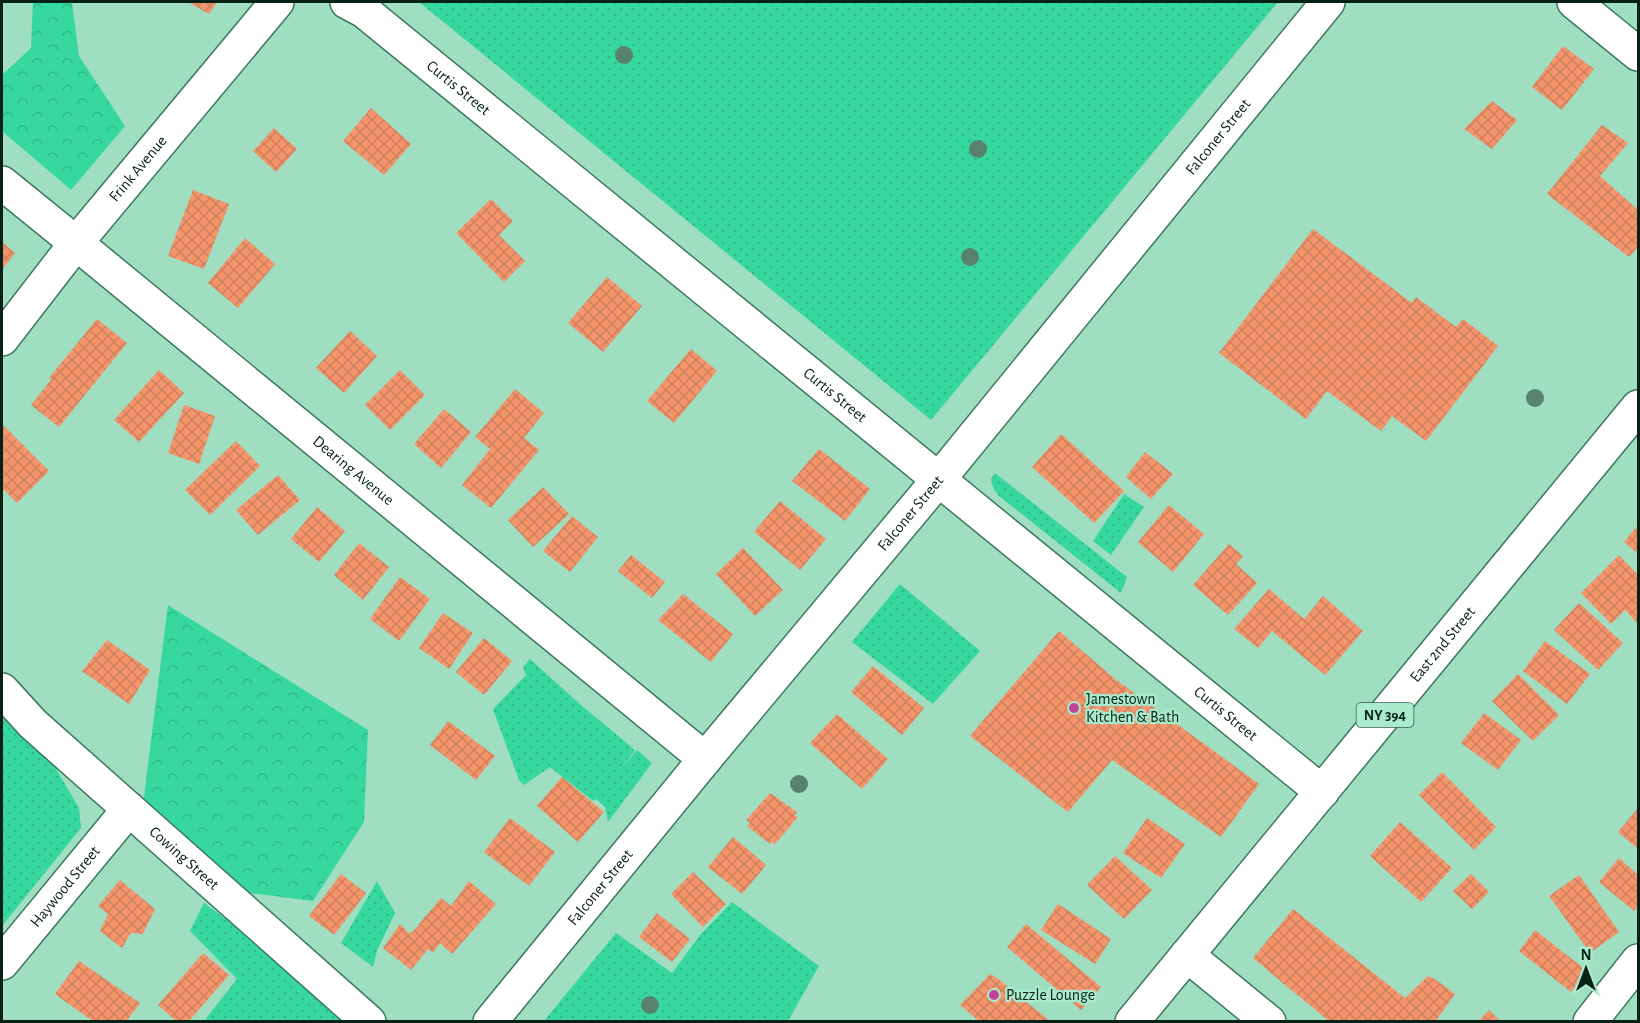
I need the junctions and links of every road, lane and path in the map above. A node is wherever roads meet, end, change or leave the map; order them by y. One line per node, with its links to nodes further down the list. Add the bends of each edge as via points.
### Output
1 (276, 2): 7 (street, Frink Avenue)
2 (347, 2): 10 (street, Curtis Street, via 364,11)
3 (1328, 2): 10 (street, Falconer Street)
4 (1574, 2): 5 (street)
5 (1638, 54)
6 (2, 183): 7 (street, Dearing Avenue)
7 (76, 243): 8 (street, Frink Avenue); 12 (street, Dearing Avenue)
8 (2, 339)
9 (1638, 407): 13 (street, East 2nd Street / NY 394)
10 (939, 478): 12 (street, Falconer Street); 13 (street, Curtis Street)
11 (2, 690): 14 (street, Cowing Street, via 33,724)
12 (705, 759): 19 (street, Falconer Street)
13 (1322, 792): 15 (street, East 2nd Street / NY 394)
14 (129, 809): 17 (street, Haywood Street); 18 (street, Cowing Street)
15 (1187, 955): 20 (street, East 2nd Street / NY 394); 21 (street)
16 (1638, 961): 22 (street)
17 (2, 963)
18 (369, 1022)
19 (490, 1022)
20 (1132, 1022)
21 (1269, 1022)
22 (1590, 1022)

